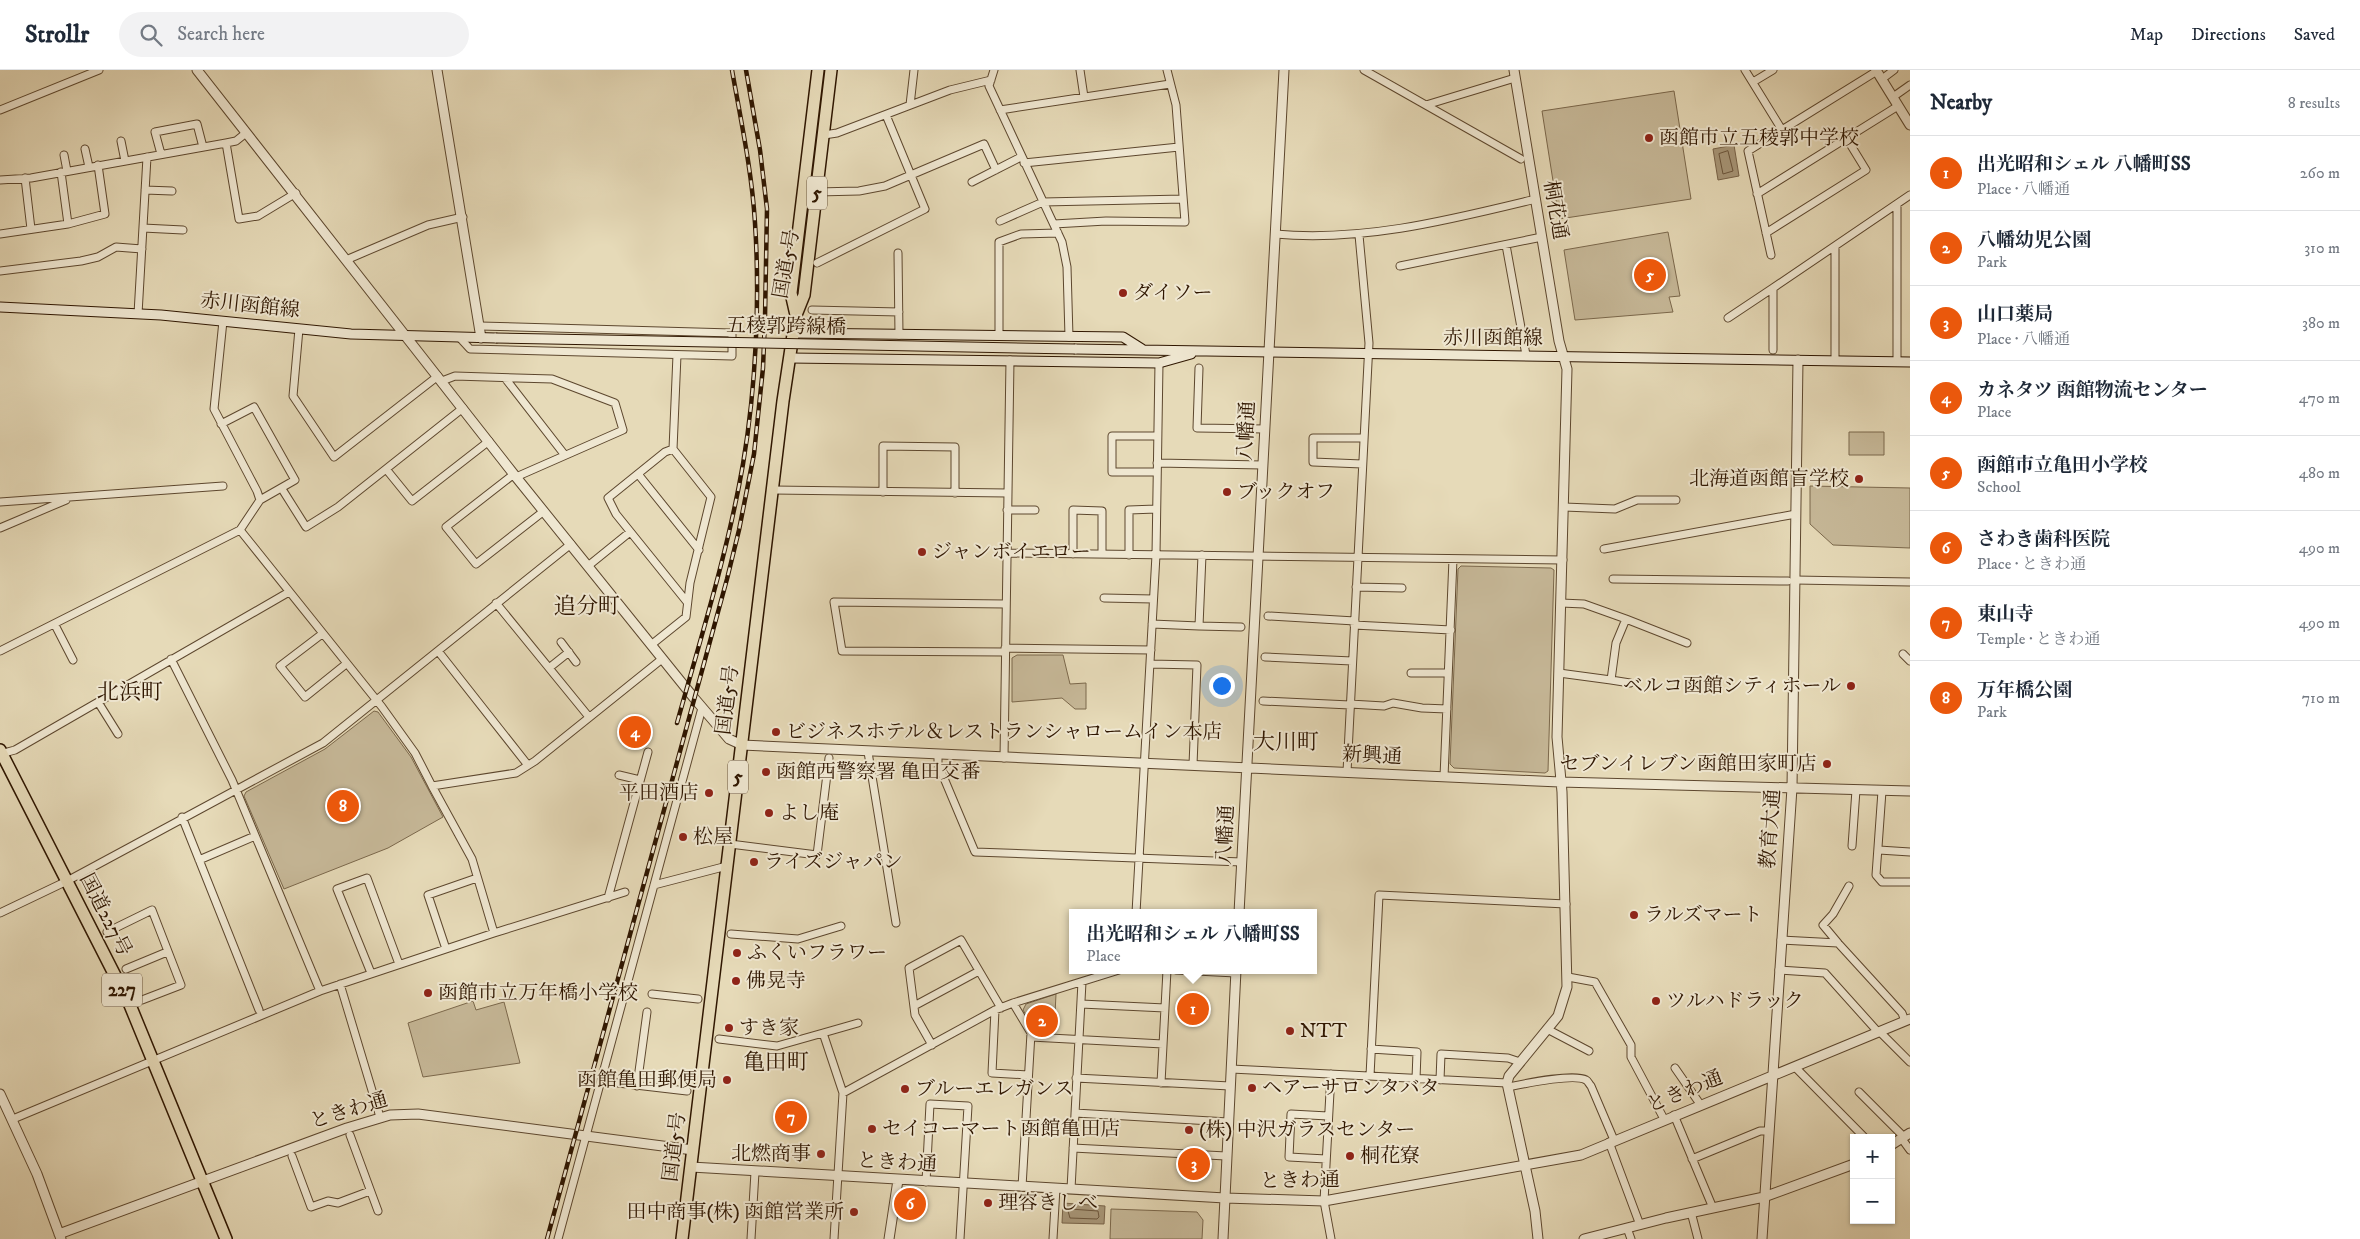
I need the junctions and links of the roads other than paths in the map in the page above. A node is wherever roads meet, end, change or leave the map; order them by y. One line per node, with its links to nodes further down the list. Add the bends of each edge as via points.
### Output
1 (99, 70): 28 (street)
2 (197, 70): 33 (street)
3 (438, 70): 65 (street)
4 (818, 70): 92 (highway, 国道5号 / 5, via 791,294)
5 (831, 70): 34 (highway, 国道5号 / 5)
6 (914, 70): 25 (street)
7 (994, 70): 19 (street)
8 (1080, 70): 23 (street)
9 (1167, 70): 21 (street)
10 (1284, 70): 75 (street, 八幡通)
11 (1380, 70): 16 (street)
12 (1745, 70): 20 (street)
13 (1773, 70): 20 (street)
14 (1876, 70): 24 (street); 32 (street)
15 (1894, 70): 18 (street)
16 (1367, 71): 26 (street)
17 (1515, 74): 26 (street); 62 (street, 桐花通)
18 (1886, 76)
19 (991, 80): 25 (street, via 950,90); 29 (street, via 989,86)
20 (1753, 82): 32 (street)
21 (1170, 84): 23 (street); 39 (street, via 1176,105)
22 (1910, 85): 24 (street)
23 (1084, 97): 29 (street)
24 (1893, 97): 27 (street)
25 (910, 105): 30 (street)
26 (1426, 105): 45 (street)
27 (1898, 106): 31 (street); 35 (street)
28 (0, 110)
29 (1000, 110): 44 (street)
30 (886, 115): 34 (street); 51 (street)
31 (1910, 125)
32 (1782, 130): 59 (street, via 1748,151)
33 (246, 133): 37 (street, via 236,141); 58 (street)
34 (824, 135): 57 (highway, 国道5号 / 5)
35 (1847, 138): 59 (street); 73 (street, via 1866,170)
36 (121, 141): 46 (street)
37 (226, 143): 38 (street); 58 (street, via 239,219 258,216)
38 (203, 147): 41 (street); 41 (street, via 197,124 155,132)
39 (1179, 147): 44 (street); 61 (street)
40 (85, 149): 48 (street)
41 (161, 154): 43 (street)
42 (64, 155): 50 (street)
43 (147, 157): 46 (street); 55 (street)
44 (1022, 160): 49 (street); 63 (street)
45 (1521, 160)
46 (125, 161): 47 (street)
47 (98, 165): 48 (street); 67 (street, via 105,214)
48 (89, 167): 50 (street)
49 (996, 170): 51 (street, via 984,144); 54 (street)
50 (64, 172): 52 (street); 67 (street)
51 (911, 175): 57 (street, via 869,190); 84 (street, via 925,209)
52 (25, 178): 53 (street); 70 (street)
53 (0, 180)
54 (972, 182)
55 (145, 190): 56 (street); 69 (street)
56 (172, 191)
57 (817, 192): 92 (highway, 国道5号 / 5, via 804,295)
58 (296, 193): 83 (street)
59 (1758, 194): 73 (street)
60 (1910, 196): 64 (street)
61 (1183, 199): 63 (street); 68 (street, via 1185,225 1106,221)
62 (1536, 199): 76 (street, via 1443,222); 77 (street, 桐花通)
63 (1043, 202): 66 (street); 68 (street)
64 (1897, 204): 79 (street); 118 (street)
65 (463, 217): 83 (street, via 428,225); 95 (street)
66 (1000, 221)
67 (68, 224): 70 (street)
68 (1054, 224): 72 (street)
69 (143, 228): 71 (street); 80 (street)
70 (31, 229): 74 (street)
71 (183, 230)
72 (1058, 233): 100 (street, via 1021,234 1000,242); 102 (street, via 1067,267)
73 (1766, 233): 82 (street)
74 (0, 234)
75 (1275, 234): 76 (street); 109 (street, 八幡通)
76 (1358, 235): 110 (street)
77 (1542, 237): 78 (street); 113 (street, 桐花通)
78 (1506, 245): 85 (street); 112 (street)
79 (1835, 246): 87 (street); 117 (street)
80 (142, 249): 86 (street, via 116,247 98,257 81,261); 91 (street)
81 (898, 253): 90 (street)
82 (1771, 255)
83 (346, 260): 98 (street)
84 (818, 263)
85 (1400, 266)
86 (0, 271)
87 (1773, 288): 93 (street); 107 (street)
88 (0, 307): 91 (street, 赤川函館線)
89 (812, 310): 90 (street)
90 (899, 312): 99 (street)
91 (138, 314): 94 (street, 赤川函館線)
92 (796, 314): 97 (highway, 国道5号 / 5)
93 (1728, 318)
94 (223, 321): 96 (street, 赤川函館線); 125 (street, via 214,409)
95 (480, 326): 103 (street); 111 (street, via 732,333 732,356)
96 (300, 329): 98 (street, 赤川函館線); 123 (street, via 293,396 334,456)
97 (793, 333): 99 (street); 114 (highway, 国道5号 / 5)
98 (405, 335): 101 (street, 赤川函館線); 123 (street)
99 (899, 335): 100 (street)
100 (999, 336): 102 (street)
101 (459, 337): 103 (street, 赤川函館線); 111 (street, via 470,349)
102 (1069, 337): 106 (street, via 1124,337)
103 (481, 338): 104 (street, 赤川函館線)
104 (496, 338): 105 (street, 五稜郭跨線橋, bridge)
105 (1075, 350): 106 (street, 赤川函館線)
106 (1144, 350): 108 (street, 赤川函館線)
107 (1773, 350)
108 (1201, 351): 109 (street, 赤川函館線); 120 (street)
109 (1269, 353): 110 (street, 赤川函館線); 126 (street, 八幡通)
110 (1368, 354): 112 (street, 赤川函館線); 128 (street)
111 (677, 355): 130 (street)
112 (1526, 355): 113 (street, 赤川函館線)
113 (1563, 355): 116 (street, 赤川函館線); 149 (street, 桐花通, via 1567,369)
114 (790, 358): 115 (street); 141 (highway, 国道5号 / 5)
115 (1010, 360): 120 (street); 144 (street)
116 (1798, 360): 117 (street, 赤川函館線); 154 (street, 教育大通)
117 (1835, 361): 118 (street, 赤川函館線)
118 (1897, 362): 119 (street, 赤川函館線)
119 (1910, 362)
120 (1159, 363): 127 (street)
121 (1199, 368): 126 (street, via 1197,428)
122 (505, 378): 123 (street, via 455,376); 131 (street); 131 (street, via 552,379 615,403 623,430)
123 (440, 379): 124 (street)
124 (463, 408): 129 (street); 135 (street)
125 (221, 424): 140 (street, via 254,407 295,480); 146 (street)
126 (1265, 429): 134 (street, 八幡通)
127 (1158, 436): 132 (street); 136 (street, via 1112,436 1112,472)
128 (1364, 438): 133 (street); 133 (street, via 1313,438 1313,462)
129 (489, 441): 135 (street, via 412,502); 138 (street)
130 (674, 449): 137 (street, via 665,452); 160 (street, via 711,497)
131 (564, 454): 138 (street)
132 (1157, 463): 134 (street); 136 (street)
133 (1362, 464): 168 (street)
134 (1263, 465): 167 (street, 八幡通)
135 (386, 470): 140 (street, via 306,527)
136 (1157, 472): 150 (street)
137 (638, 474): 157 (street, via 608,498); 160 (street)
138 (515, 475): 153 (street); 153 (street, via 446,527 476,564)
139 (223, 486): 145 (street)
140 (282, 489): 146 (street)
141 (773, 490): 142 (street); 225 (highway, 国道5号 / 5)
142 (883, 492): 143 (street); 143 (street, via 883,446 955,447)
143 (955, 493): 144 (street)
144 (1007, 493): 151 (street)
145 (71, 497): 148 (street); 155 (street)
146 (260, 500): 156 (street)
147 (1676, 500): 149 (street, via 1637,500 1615,509)
148 (0, 502)
149 (1564, 507): 170 (street, 桐花通)
150 (1156, 509): 164 (street, via 1129,510); 165 (street)
151 (1007, 510): 152 (street); 161 (street)
152 (1035, 510)
153 (544, 511): 158 (street)
154 (1796, 514): 159 (street); 173 (street, 教育大通)
155 (0, 528)
156 (240, 530): 177 (street); 187 (street)
157 (630, 532): 171 (street); 180 (street)
158 (571, 544): 171 (street); 181 (street)
159 (1604, 549)
160 (699, 550): 180 (street)
161 (1007, 553): 162 (street); 183 (street)
162 (1072, 554): 163 (street); 163 (street, via 1073,510 1102,511)
163 (1102, 554): 164 (street)
164 (1129, 555): 165 (street)
165 (1156, 555): 166 (street); 179 (street)
166 (1202, 555): 167 (street); 189 (street)
167 (1258, 556): 168 (street); 235 (street, 八幡通)
168 (1358, 558): 169 (street); 175 (street)
169 (1453, 559): 170 (street); 191 (street)
170 (1563, 560): 182 (street, 桐花通)
171 (588, 566): 195 (street)
172 (1613, 579): 173 (street)
173 (1791, 581): 174 (street); 242 (street, 教育大通)
174 (1910, 582)
175 (1356, 586): 176 (street); 186 (street)
176 (1402, 588)
177 (289, 592): 192 (street); 203 (street)
178 (1104, 598): 179 (street)
179 (1153, 599): 188 (street)
180 (687, 602): 195 (street, via 686,617)
181 (496, 603): 199 (street); 211 (street)
182 (1561, 603): 185 (street, via 1584,604); 214 (street, 桐花通)
183 (1006, 604): 196 (street); 196 (street, via 834,602 842,650)
184 (1268, 616): 186 (street)
185 (1626, 619): 194 (street); 215 (street, via 1616,644)
186 (1354, 623): 191 (street); 206 (street)
187 (56, 624): 198 (street); 205 (street)
188 (1152, 624): 189 (street); 197 (street)
189 (1199, 626): 190 (street)
190 (1241, 627)
191 (1451, 630): 213 (street)
192 (322, 634): 209 (street); 209 (street, via 280,666 305,697)
193 (561, 642): 200 (street)
194 (1687, 643)
195 (651, 645): 204 (street)
196 (1005, 650): 197 (street); 231 (street)
197 (1151, 650): 210 (street)
198 (0, 651)
199 (438, 651): 219 (street); 233 (street)
200 (569, 652): 208 (street); 211 (street)
201 (1903, 654): 207 (street)
202 (1265, 657): 206 (street)
203 (170, 659): 218 (street); 243 (street)
204 (662, 659): 221 (street); 223 (street)
205 (73, 660)
206 (1352, 661): 220 (street)
207 (1910, 661)
208 (576, 662)
209 (346, 664): 219 (street)
210 (1150, 664): 232 (street); 234 (street, via 1197,665)
211 (549, 668): 223 (street)
212 (1411, 673): 213 (street)
213 (1448, 673): 222 (street)
214 (1559, 673): 215 (street); 240 (street, 桐花通, via 1557,737)
215 (1611, 680): 216 (street)
216 (1630, 683)
217 (1263, 701): 220 (street)
218 (98, 702): 224 (street); 228 (street, via 15,750)
219 (376, 702): 241 (street, via 415,752); 243 (street, via 323,742)
220 (1350, 704): 222 (street, via 1384,706 1393,703); 236 (street)
221 (702, 708): 225 (street, via 729,739); 260 (street)
222 (1447, 709): 238 (street)
223 (589, 717): 233 (street)
224 (118, 734)
225 (742, 746): 227 (street, 新興通); 249 (highway, 国道5号 / 5)
226 (648, 752): 239 (street)
227 (868, 752): 229 (street, 新興通); 268 (street)
228 (0, 753): 258 (highway, 国道227号 / 227)
229 (938, 756): 231 (street, 新興通); 253 (street, via 938,764 976,852)
230 (829, 758): 249 (street, via 817,854)
231 (1004, 758): 232 (street, 新興通)
232 (1145, 763): 234 (street, 新興通); 253 (street)
233 (527, 764): 241 (street, via 516,773)
234 (1193, 765): 235 (street, 新興通)
235 (1247, 767): 236 (street, 新興通); 255 (street, 八幡通)
236 (1347, 772): 238 (street, 新興通)
237 (619, 775): 239 (street)
238 (1444, 777): 240 (street, 新興通)
239 (640, 780): 263 (street)
240 (1560, 782): 242 (street, 新興通); 264 (street, 桐花通)
241 (432, 786): 257 (street, via 472,859)
242 (1792, 788): 244 (street, 新興通); 273 (street, 教育大通)
243 (236, 789): 247 (street); 248 (street)
244 (1856, 790): 245 (street, 新興通); 250 (street)
245 (1882, 791): 246 (street, 新興通); 251 (street)
246 (1910, 791)
247 (182, 817): 254 (street); 258 (street)
248 (255, 836): 254 (street); 288 (street)
249 (730, 844): 256 (highway, 国道5号 / 5)
250 (1852, 846)
251 (1878, 850): 252 (street); 259 (street, via 1876,876 1882,882)
252 (1910, 852)
253 (1140, 857): 255 (street); 265 (street)
254 (199, 860): 297 (street)
255 (1242, 862): 266 (street, 八幡通)
256 (727, 866): 260 (street); 348 (highway, 国道5号 / 5)
257 (477, 878): 271 (street); 275 (street, via 428,895)
258 (67, 881): 267 (street); 311 (highway, 国道227号 / 227)
259 (1910, 882)
260 (654, 885): 324 (street)
261 (1848, 886): 274 (street, via 1823,925)
262 (625, 892): 263 (street)
263 (608, 898): 271 (street)
264 (1566, 904): 285 (street, 桐花通); 309 (street, via 1379,895)
265 (1136, 909)
266 (1239, 909)
267 (0, 913)
268 (896, 923)
269 (841, 926): 272 (street, via 798,940)
270 (107, 932): 276 (street, via 152,910)
271 (494, 933): 275 (street)
272 (731, 934)
273 (1781, 940): 274 (street); 279 (street, 教育大通)
274 (1838, 944): 299 (street)
275 (446, 949): 277 (street)
276 (168, 952): 278 (street); 291 (street, via 182,985)
277 (399, 964): 281 (street); 281 (street, via 368,878 337,889)
278 (126, 969)
279 (1779, 970): 302 (street, via 1825,973); 319 (street, 教育大通)
280 (979, 971): 294 (street); 294 (street, via 961,940 952,944 909,968); 296 (street)
281 (371, 973): 287 (street)
282 (1107, 974): 286 (street)
283 (1167, 974): 295 (street)
284 (1236, 974): 316 (street)
285 (1568, 977): 301 (street, 桐花通, via 1558,1016); 339 (street, via 1595,982 1631,1045 1631,1057)
286 (1082, 982): 292 (street); 293 (street)
287 (340, 984): 288 (street); 337 (street)
288 (320, 991): 311 (street)
289 (652, 994): 290 (street)
290 (698, 999)
291 (142, 1000)
292 (1013, 1003): 296 (street); 304 (street)
293 (1080, 1004): 295 (street); 306 (street)
294 (914, 1006): 308 (street)
295 (1165, 1008): 307 (street)
296 (998, 1009): 308 (street); 318 (street, via 992,1074)
297 (259, 1010)
298 (647, 1012): 327 (street)
299 (1908, 1020): 302 (street, ときわ通)
300 (858, 1023): 303 (street)
301 (1547, 1029): 310 (street); 312 (street, 桐花通)
302 (1879, 1032): 313 (street); 314 (street, ときわ通)
303 (823, 1033): 305 (street, via 777,1046); 331 (street)
304 (1031, 1037): 306 (street); 318 (street)
305 (719, 1039)
306 (1078, 1039): 307 (street); 321 (street)
307 (1163, 1044): 325 (street)
308 (932, 1045): 331 (street)
309 (1371, 1049): 320 (street); 322 (street, via 1417,1052)
310 (1589, 1051)
311 (154, 1060): 338 (street); 360 (highway, 国道227号 / 227)
312 (1520, 1062): 323 (street, via 1508,1058 1441,1054); 326 (street, 桐花通, via 1509,1076)
313 (1910, 1062)
314 (1795, 1066): 319 (street, ときわ通); 342 (street)
315 (1675, 1068): 333 (street)
316 (1231, 1069): 317 (street); 328 (street)
317 (1331, 1074): 320 (street); 336 (street)
318 (1028, 1075): 363 (street)
319 (1772, 1075): 333 (street, ときわ通); 341 (street, 教育大通)
320 (1370, 1076): 322 (street)
321 (1076, 1078): 325 (street); 334 (street)
322 (1416, 1079): 323 (street)
323 (1440, 1080): 326 (street)
324 (601, 1081): 327 (street); 344 (street)
325 (1161, 1083): 328 (street)
326 (1508, 1085): 346 (street, via 1586,1079); 354 (street)
327 (637, 1086): 329 (street)
328 (1230, 1086): 340 (street)
329 (687, 1091)
330 (1859, 1092): 345 (street)
331 (843, 1093): 358 (street)
332 (0, 1094): 338 (street)
333 (1700, 1104): 335 (street, ときわ通)
334 (1074, 1113): 340 (street); 347 (street)
335 (1674, 1115): 339 (street, ときわ通); 353 (street)
336 (1328, 1116): 352 (street); 352 (street, via 1291,1114 1289,1157)
337 (380, 1117): 344 (street, ときわ通, via 418,1114); 360 (street, ときわ通)
338 (13, 1119): 375 (street)
339 (1664, 1119): 346 (street, ときわ通)
340 (1228, 1122): 351 (street)
341 (1768, 1131): 353 (street, via 1760,1131); 367 (street, 教育大通)
342 (1861, 1134)
343 (350, 1135): 366 (street)
344 (586, 1137): 348 (street, ときわ通); 377 (street)
345 (1905, 1137): 349 (street)
346 (1612, 1141): 354 (street, ときわ通, via 1581,1155); 373 (street)
347 (1073, 1148): 351 (street); 365 (street)
348 (693, 1150): 356 (highway, 国道5号 / 5)
349 (1910, 1150)
350 (292, 1156): 366 (street, via 311,1207 328,1201 338,1203)
351 (1226, 1156): 368 (street)
352 (1326, 1159): 369 (street)
353 (1692, 1159): 370 (street)
354 (1526, 1165): 369 (street, ときわ通); 386 (street)
355 (1850, 1165): 367 (street)
356 (691, 1167): 357 (street, ときわ通); 378 (highway, 国道5号 / 5)
357 (755, 1172): 358 (street, ときわ通); 379 (street)
358 (838, 1177): 359 (street, ときわ通); 380 (street)
359 (898, 1180): 361 (street, ときわ通); 381 (street)
360 (202, 1181): 375 (street, ときわ通); 376 (highway, 国道227号 / 227)
361 (926, 1182): 362 (street, ときわ通); 362 (street, via 930,1104 939,1104 968,1106)
362 (963, 1184): 363 (street, ときわ通); 382 (street)
363 (1022, 1187): 364 (street, ときわ通)
364 (1056, 1188): 365 (street, ときわ通); 383 (street)
365 (1071, 1189): 368 (street, ときわ通)
366 (370, 1191): 371 (street)
367 (1764, 1196): 370 (street); 390 (street, 教育大通)
368 (1225, 1198): 369 (street, ときわ通); 384 (street)
369 (1324, 1201): 385 (street)
370 (1713, 1208): 372 (street)
371 (378, 1211)
372 (1691, 1212): 373 (street); 389 (street)
373 (1640, 1225): 374 (street)
374 (1627, 1228): 387 (street); 388 (street)
375 (60, 1236)
376 (226, 1239)
377 (558, 1239)
378 (682, 1239)
379 (751, 1239)
380 (834, 1239)
381 (889, 1239)
382 (960, 1239)
383 (1053, 1239)
384 (1223, 1239)
385 (1330, 1239)
386 (1538, 1239)
387 (1584, 1239)
388 (1631, 1239)
389 (1698, 1239)
390 (1762, 1239)

